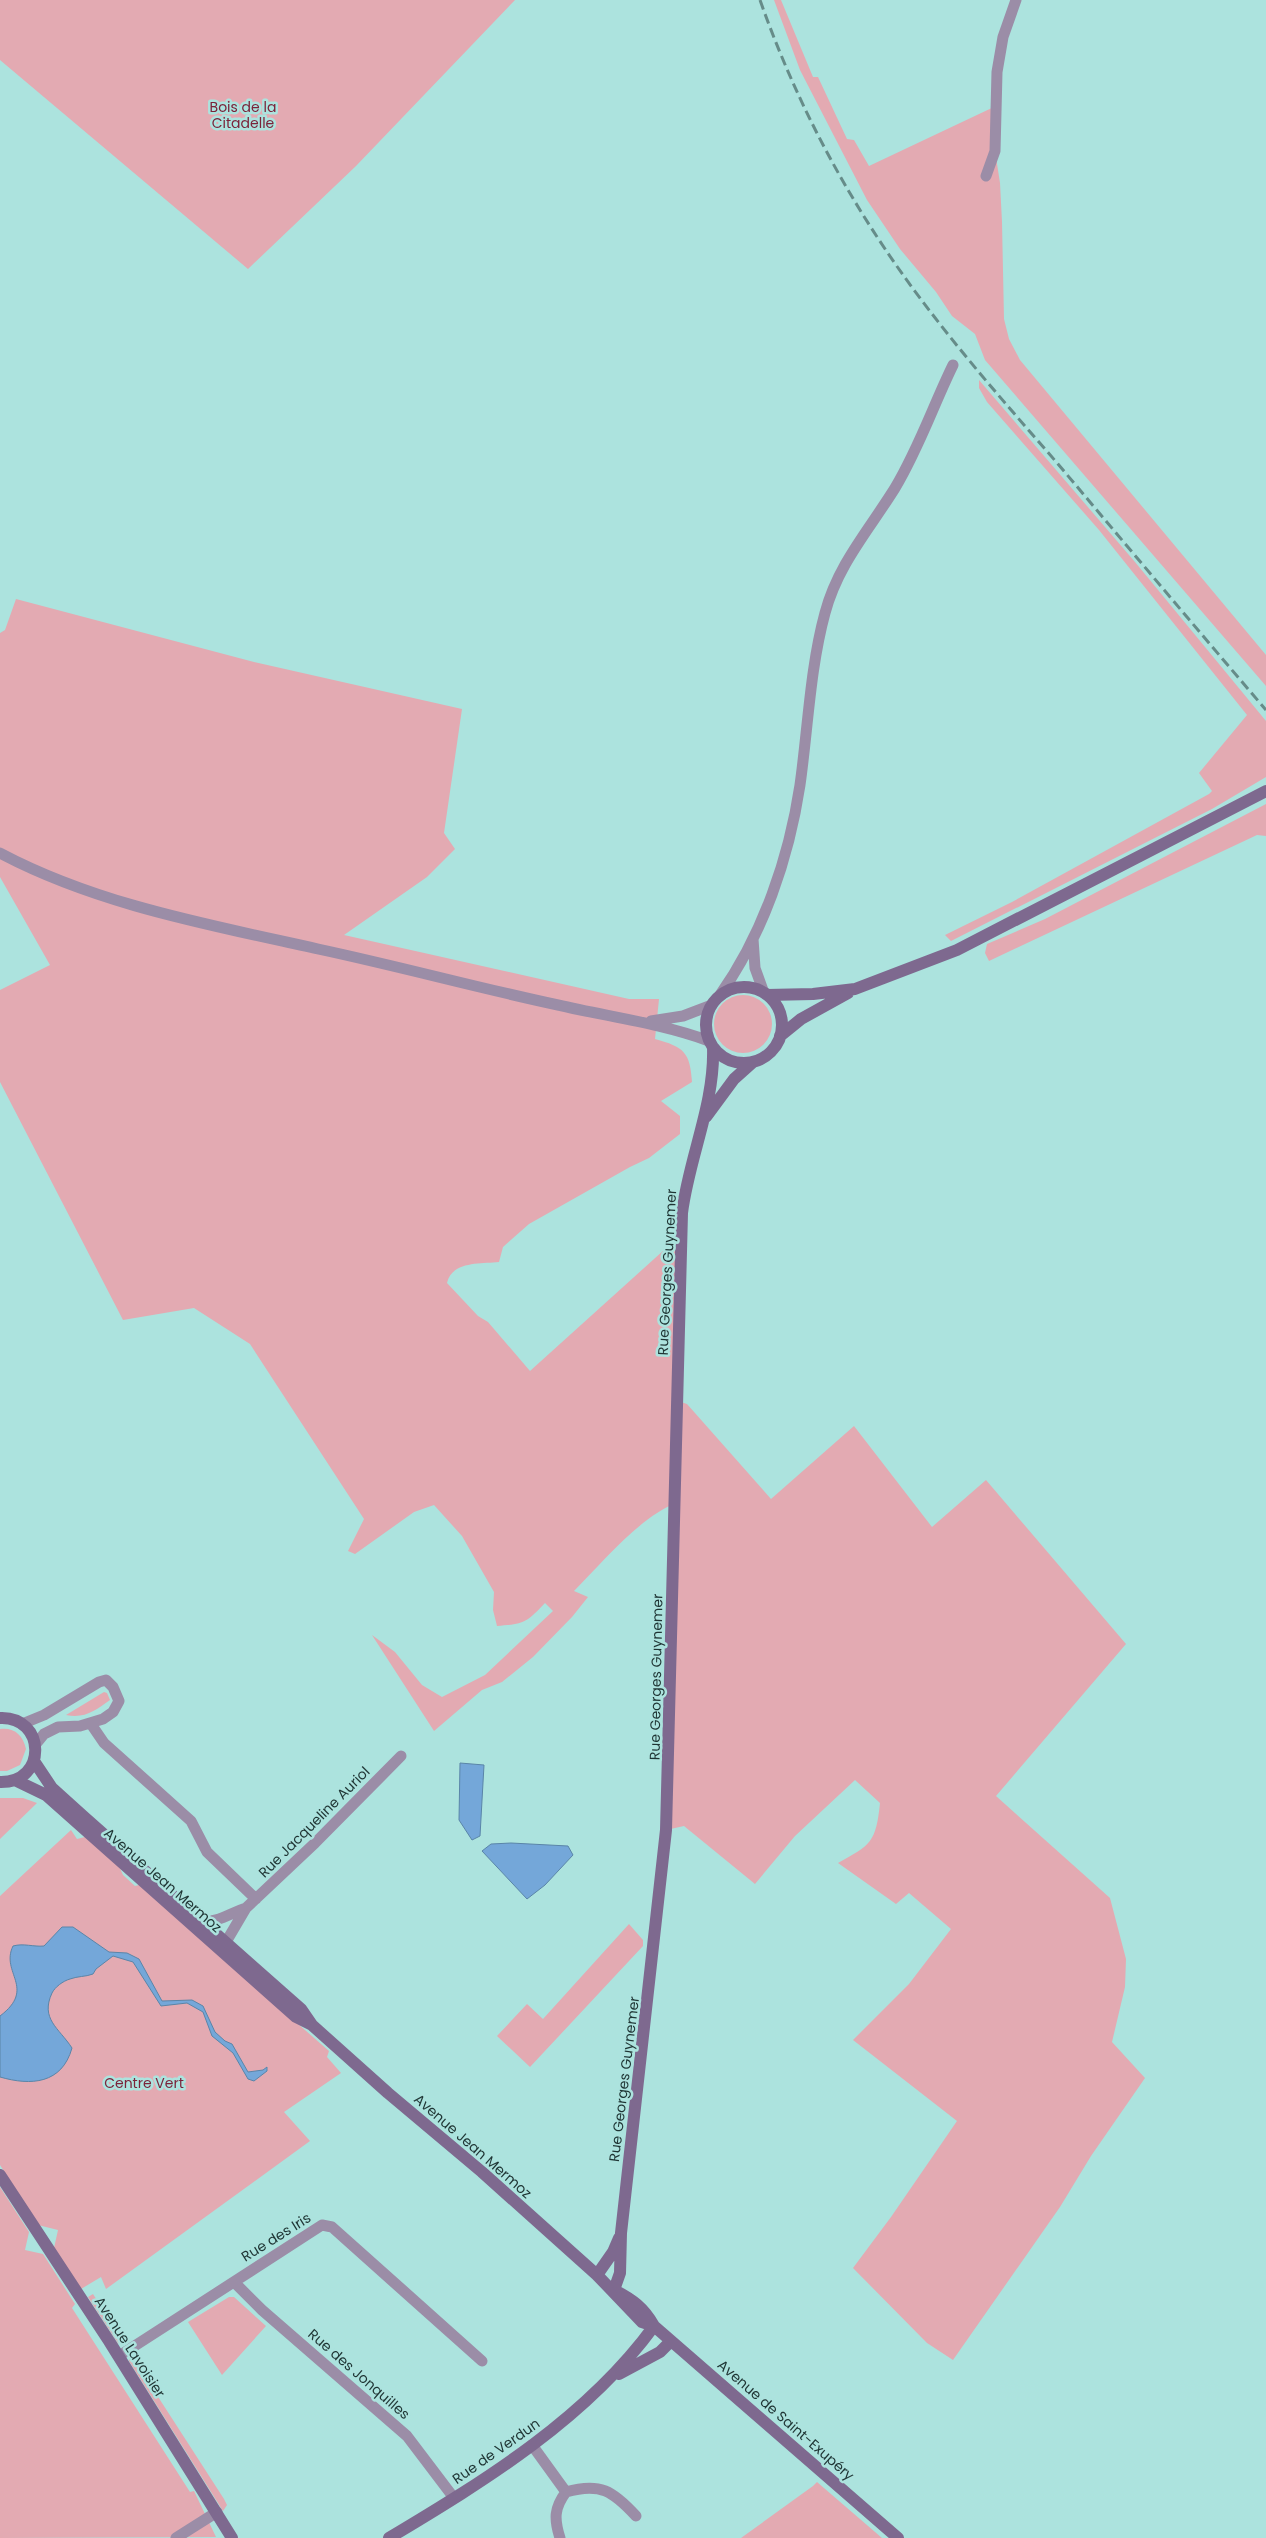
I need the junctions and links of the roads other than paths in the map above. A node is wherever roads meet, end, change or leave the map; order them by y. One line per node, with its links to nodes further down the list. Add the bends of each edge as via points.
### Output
1 (1016, 0): 2 (street, via 1003,37 997,72 995,151)
2 (986, 176)
3 (953, 365): 6 (street, via 924,434 894,488 857,542 834,586 817,651 800,786 788,848)
4 (1266, 791): 7 (street, via 957,950)
5 (0, 853): 10 (street, via 67,882 161,912 558,1006)
6 (753, 937): 8 (street, via 755,968); 9 (street)
7 (855, 989): 8 (street, via 813,994); 11 (street, via 801,1019)
8 (766, 994): 9 (street, via 747,987 737,988); 11 (street, via 780,1013)
9 (716, 1000): 10 (street, via 683,1016); 12 (street, via 706,1022)
10 (645, 1022): 12 (street, via 682,1031)
11 (780, 1036): 13 (street, via 770,1052)
12 (711, 1044): 13 (street, via 730,1061); 14 (street, Rue Georges Guynemer, via 710,1090)
13 (753, 1062): 14 (street, Rue Georges Guynemer, via 734,1079)
14 (703, 1121): 30 (street, Rue Georges Guynemer, via 685,1187 681,1230 666,1830)
15 (0, 1718): 16 (street)
16 (22, 1724): 17 (street, via 106,1680 119,1701 112,1712); 18 (street)
17 (91, 1724): 18 (street, via 58,1727 44,1734); 23 (street, via 104,1743 191,1821 207,1852)
18 (35, 1745): 20 (street)
19 (401, 1756): 23 (street, Rue Jacqueline Auriol)
20 (34, 1761): 21 (street, via 26,1773); 26 (street, Avenue Jean Mermoz, via 52,1788)
21 (15, 1780): 22 (street); 25 (street, Avenue Jean Mermoz, via 46,1795)
22 (0, 1782)
23 (256, 1899): 24 (street, Rue Jacqueline Auriol)
24 (246, 1908): 26 (street, via 210,1923); 27 (street)
25 (186, 1919): 27 (street, via 196,1922 222,1944); 28 (street, Avenue Jean Mermoz, via 296,2017)
26 (201, 1921): 27 (street, Avenue Jean Mermoz)
27 (226, 1942): 28 (street, Avenue Jean Mermoz, via 301,2009)
28 (312, 2025): 31 (street, Avenue Jean Mermoz)
29 (0, 2175): 36 (street, Avenue Lavoisier)
30 (621, 2233): 31 (street, via 614,2252); 33 (street, via 620,2273)
31 (597, 2275): 33 (street, Avenue Jean Mermoz)
32 (234, 2282): 36 (street, Rue des Iris); 37 (street, Rue des Iris, via 318,2226 327,2225); 41 (street, Rue des Jonquilles, via 407,2436)
33 (614, 2290): 34 (street, Avenue Jean Mermoz, via 646,2311)
34 (654, 2326): 35 (street, Avenue de Saint-Exupéry); 38 (street)
35 (671, 2341): 38 (street, via 660,2352); 48 (street, Avenue de Saint-Exupéry)
36 (119, 2356): 42 (street, Avenue Lavoisier)
37 (482, 2361)
38 (612, 2378): 39 (street, Rue de Verdun)
39 (532, 2445): 40 (street); 41 (street, Rue de Verdun)
40 (566, 2492): 43 (street, via 582,2487 601,2488 618,2498); 47 (street, via 555,2515)
41 (454, 2498): 46 (street, Rue de Verdun)
42 (217, 2512): 44 (street); 45 (street, Avenue Lavoisier)
43 (636, 2516)
44 (176, 2538)
45 (232, 2538)
46 (389, 2538)
47 (560, 2538)
48 (898, 2538)

